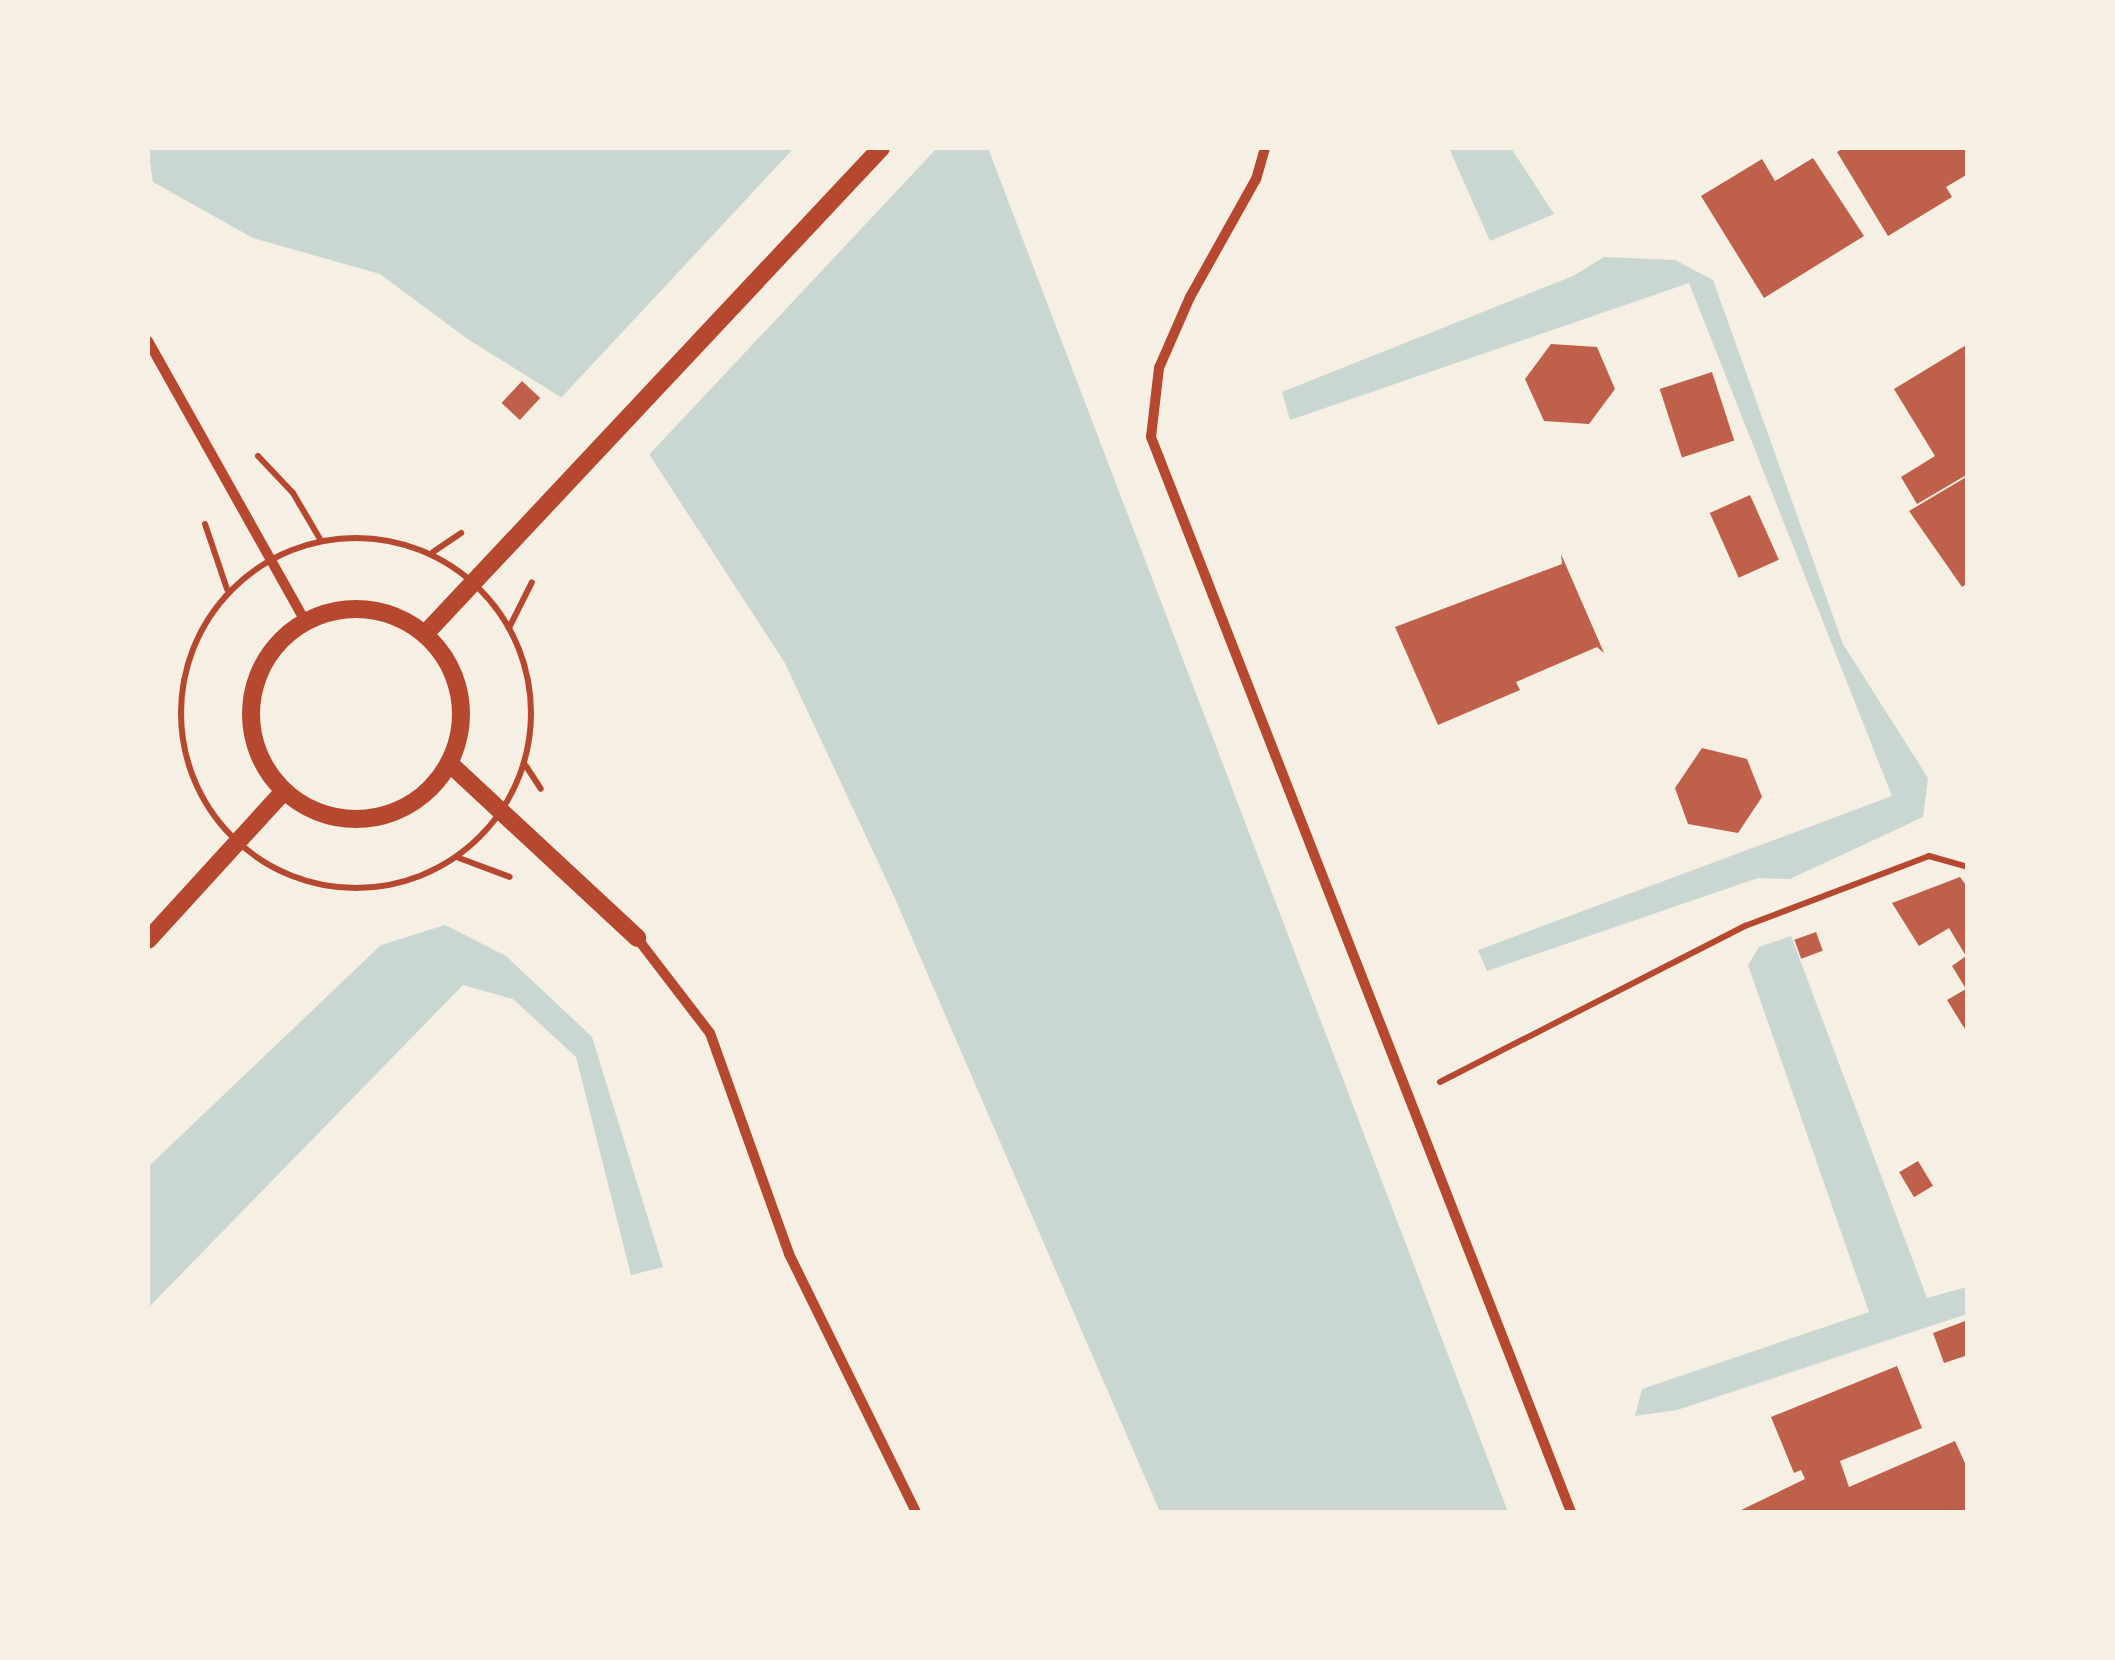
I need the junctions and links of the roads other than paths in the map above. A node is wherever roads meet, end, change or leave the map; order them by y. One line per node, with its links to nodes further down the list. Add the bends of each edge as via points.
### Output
1 (881, 148): 5 (street)
2 (1264, 148): 11 (street, via 1256,179 1159,368 1151,437)
3 (148, 341): 4 (street)
4 (305, 621): 5 (street, via 345,609 388,613); 7 (street, via 260,669 250,702 258,750)
5 (425, 634): 6 (street, via 460,694 460,730)
6 (449, 763): 7 (street, via 430,789 373,817 342,818); 8 (street)
7 (284, 791): 9 (street)
8 (637, 938): 10 (street, via 710,1033 789,1254)
9 (148, 940)
10 (916, 1512)
11 (1571, 1512)

